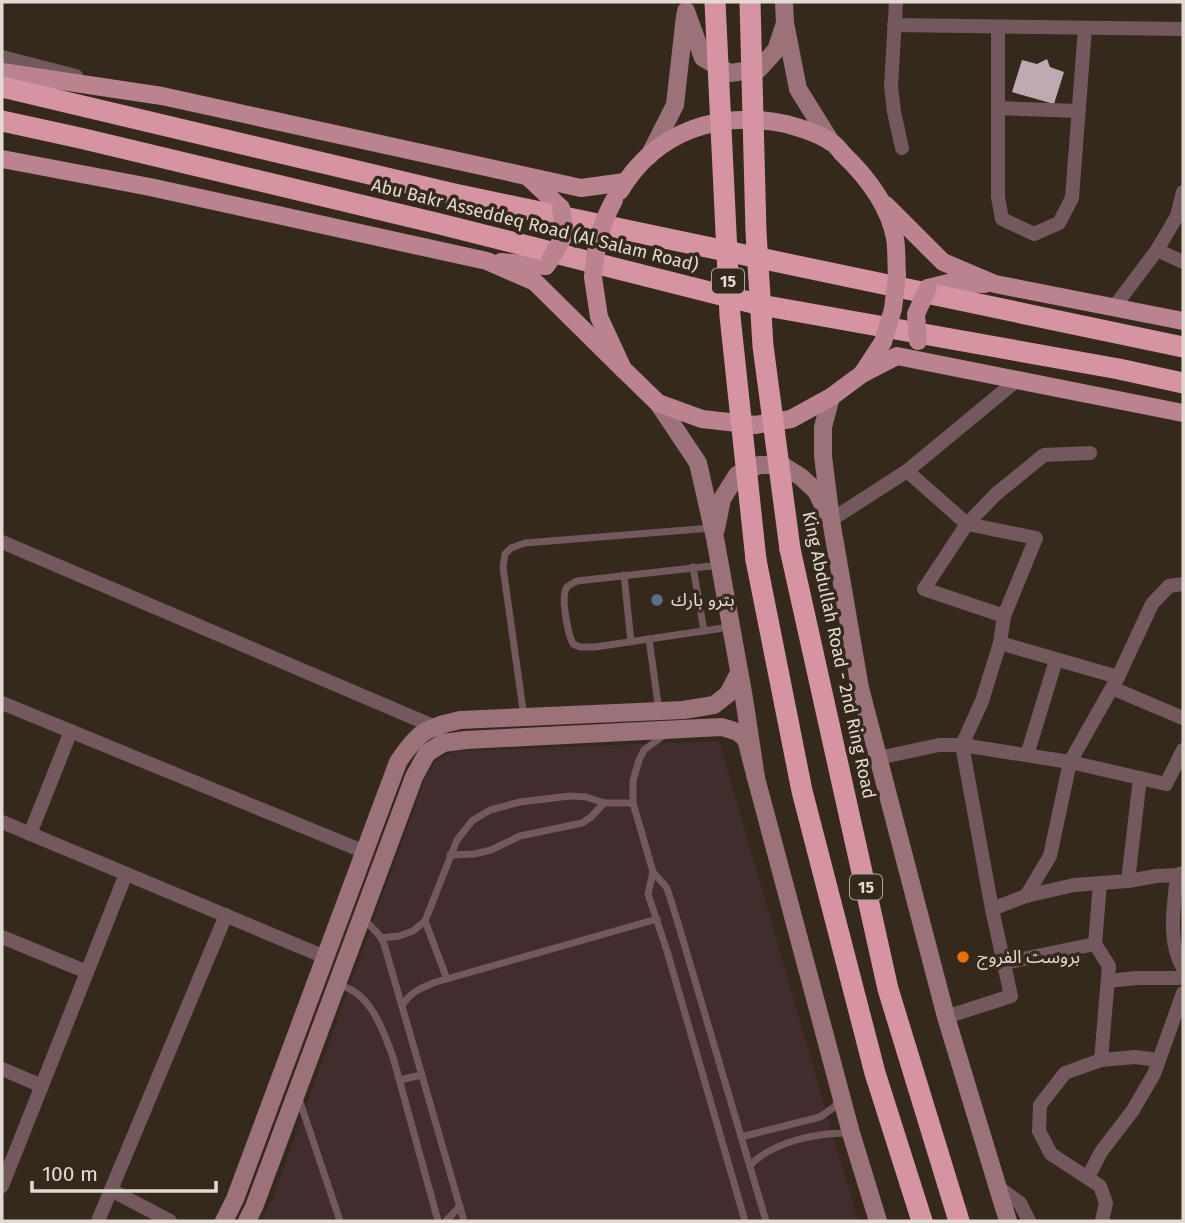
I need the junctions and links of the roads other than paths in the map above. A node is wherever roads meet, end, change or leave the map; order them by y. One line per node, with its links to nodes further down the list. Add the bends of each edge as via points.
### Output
1 (715, 2): 134 (highway, 15, bridge, via 730,316 756,560 802,791 875,1073)
2 (750, 2): 135 (highway, King Abdullah Road - 2nd Ring Road / 15, bridge, via 763,346 790,549 888,989)
3 (784, 2): 6 (main road)
4 (896, 2): 7 (street)
5 (686, 6): 6 (main road, via 703,58 730,73 760,69 776,50); 20 (main road, via 675,105)
6 (785, 23): 18 (main road, via 798,89)
7 (894, 25): 8 (street); 19 (street, via 891,86)
8 (998, 27): 9 (street); 15 (street)
9 (1085, 28): 10 (street); 16 (street)
10 (1183, 29)
11 (2, 58): 14 (street)
12 (2, 72): 14 (main road)
13 (2, 87): 32 (highway, Abu Bakr Asseddeq Road (Al Salam Road), via 450,193)
14 (163, 96): 22 (main road)
15 (998, 108): 16 (street); 16 (street, via 1002,219 1034,234 1059,223 1072,198)
16 (1079, 111)
17 (2, 121): 37 (highway, Abu Bakr Asseddeq Road (Al Salam Road), via 761,305)
18 (831, 142): 20 (main road, via 798,127 737,119 700,125); 25 (main road, via 858,168)
19 (902, 148)
20 (649, 156): 23 (main road)
21 (2, 159): 27 (main road)
22 (528, 177): 23 (main road, via 580,188); 27 (main road, bridge, via 561,208 565,234 546,266)
23 (625, 182): 34 (main road, bridge, via 605,218 593,277 599,317)
24 (1183, 192): 26 (street, via 1177,216)
25 (881, 201): 29 (main road, via 943,262); 35 (main road, bridge, via 895,236 897,275 883,342)
26 (1157, 250): 28 (street); 30 (street)
27 (486, 261): 34 (main road, via 535,282)
28 (1183, 262)
29 (995, 284): 30 (main road); 33 (main road, bridge, via 948,283 928,288 916,314 918,341)
30 (1115, 306): 31 (main road)
31 (1183, 321)
32 (1183, 347)
33 (942, 365): 35 (main road, via 897,356); 36 (main road)
34 (623, 369): 39 (main road)
35 (862, 374): 38 (main road)
36 (1016, 381): 40 (main road); 42 (street)
37 (1183, 383)
38 (831, 397): 39 (main road, via 791,419 755,425 702,419); 43 (main road, via 823,427 823,456)
39 (658, 403): 45 (main road, via 698,463)
40 (1183, 413)
41 (1090, 453): 44 (street, via 1044,455)
42 (907, 471): 43 (street); 44 (street)
43 (831, 520): 45 (main road, via 816,491 801,477 782,465 759,465 737,475 722,499); 70 (main road, via 860,688)
44 (967, 524): 51 (street, via 1036,538); 51 (street, via 923,589)
45 (715, 531): 47 (main road); 62 (lane, via 525,543 511,548 503,567)
46 (2, 542): 64 (street)
47 (720, 565): 48 (lane); 52 (main road)
48 (693, 567): 49 (lane); 53 (lane)
49 (624, 575): 55 (lane); 55 (lane, via 577,581 564,595 573,644 595,647)
50 (1183, 584): 59 (street, via 1169,586 1152,604)
51 (1004, 616): 56 (street)
52 (731, 627): 53 (lane); 58 (main road)
53 (704, 631): 54 (lane)
54 (649, 639): 55 (lane); 61 (lane)
55 (631, 642)
56 (1000, 643): 57 (street); 67 (street)
57 (1056, 660): 59 (street); 69 (street)
58 (739, 673): 61 (main road, via 728,694 714,705); 72 (main road)
59 (1115, 683): 63 (street); 71 (street)
60 (2, 703): 66 (street)
61 (660, 711): 62 (main road)
62 (524, 717): 64 (main road)
63 (1183, 718)
64 (433, 726): 78 (main road, via 413,739 398,762)
65 (672, 730): 72 (main road, via 722,727 738,732 746,739); 75 (lane, via 644,750 633,781); 88 (main road, via 443,743 427,754 414,777)
66 (71, 731): 77 (street); 78 (street)
67 (962, 745): 69 (street); 70 (street, via 939,745); 86 (street)
68 (1183, 750): 73 (street, via 1166,784)
69 (1027, 755): 71 (street)
70 (878, 758): 106 (main road)
71 (1070, 762): 73 (street); 85 (street, via 1050,856)
72 (756, 778): 114 (main road)
73 (1140, 778): 83 (street)
74 (604, 803): 75 (lane); 79 (lane, via 582,823 520,836 474,855); 79 (lane, via 570,796 489,810 472,821)
75 (633, 803): 80 (lane)
76 (2, 822): 77 (street)
77 (30, 834): 81 (street)
78 (365, 852): 94 (main road)
79 (450, 855): 90 (lane)
80 (653, 872): 89 (lane, via 648,894); 98 (lane, via 667,888)
81 (126, 874): 87 (street); 97 (street)
82 (1180, 874): 83 (street); 96 (street, via 1172,923 1176,956)
83 (1128, 881): 84 (street)
84 (1100, 883): 85 (street); 93 (street)
85 (1026, 896): 86 (street)
86 (992, 909): 95 (street)
87 (226, 915): 94 (street); 121 (street)
88 (362, 918): 92 (lane); 103 (main road)
89 (657, 919): 100 (lane); 102 (lane)
90 (425, 920): 92 (lane, via 399,936); 100 (lane)
91 (2, 937): 97 (street)
92 (381, 938): 105 (lane)
93 (1095, 944): 95 (street); 101 (street, via 1109,967)
94 (326, 957): 125 (main road)
95 (1004, 963): 106 (street, via 1011,996)
96 (1183, 968)
97 (87, 972): 112 (street)
98 (694, 976): 102 (lane); 116 (lane)
99 (1183, 978): 101 (street)
100 (447, 979): 105 (lane, via 416,991)
101 (1108, 981): 107 (street)
102 (676, 982): 131 (lane)
103 (337, 985): 111 (lane, via 356,993 375,1014); 113 (main road)
104 (1183, 993): 108 (street)
105 (402, 1006): 110 (lane)
106 (946, 1017): 120 (main road)
107 (1101, 1060): 108 (street, via 1135,1056); 118 (street, via 1065,1073 1040,1105 1039,1131 1051,1154)
108 (1159, 1060): 118 (street, via 1133,1110)
109 (2, 1069): 112 (street)
110 (421, 1074): 111 (lane); 122 (lane)
111 (400, 1080): 128 (lane)
112 (42, 1086): 119 (street)
113 (297, 1092): 126 (main road); 127 (lane)
114 (842, 1098): 115 (main road); 116 (lane, via 820,1117)
115 (851, 1133): 117 (lane, via 825,1133 782,1146); 133 (main road)
116 (741, 1137): 117 (lane)
117 (750, 1165): 132 (lane)
118 (1088, 1177): 138 (street, via 1100,1186 1106,1203)
119 (2, 1182)
120 (998, 1187): 136 (main road); 137 (street, via 1020,1203)
121 (111, 1190): 123 (street); 124 (street)
122 (460, 1206): 129 (lane); 130 (lane)
123 (98, 1221)
124 (170, 1221)
125 (224, 1221)
126 (247, 1221)
127 (340, 1221)
128 (438, 1221)
129 (446, 1221)
130 (464, 1221)
131 (745, 1221)
132 (766, 1221)
133 (878, 1221)
134 (922, 1221)
135 (959, 1221)
136 (1008, 1221)
137 (1029, 1221)
138 (1102, 1221)

